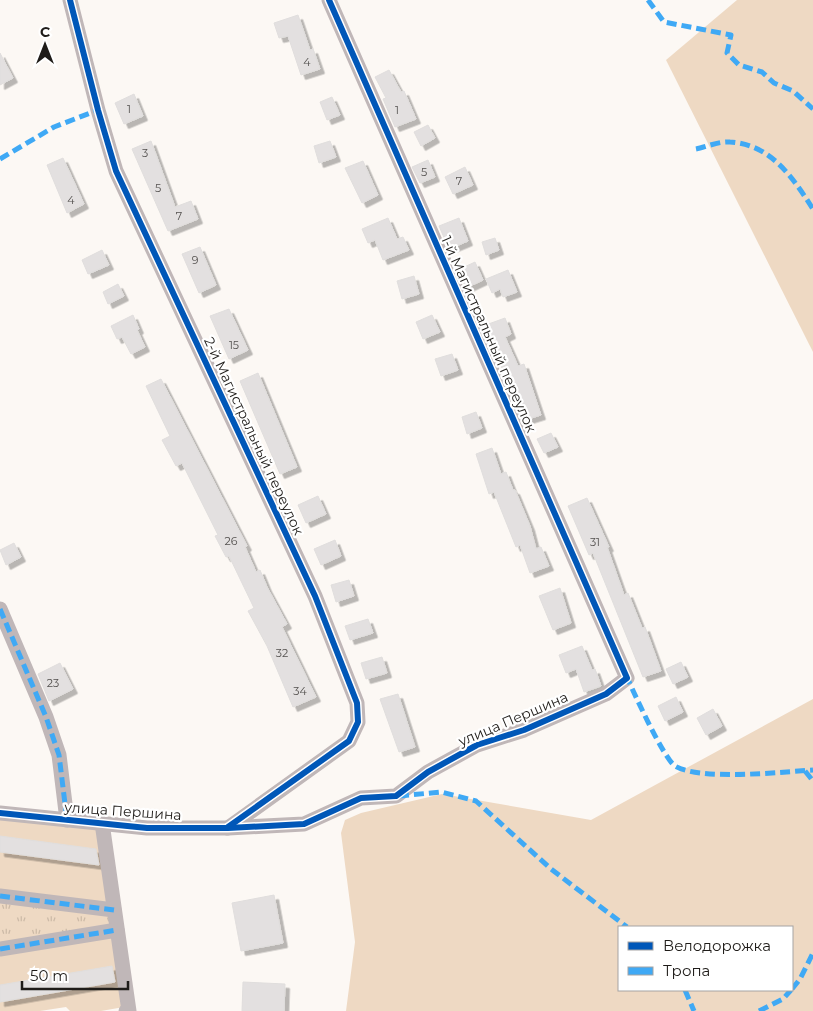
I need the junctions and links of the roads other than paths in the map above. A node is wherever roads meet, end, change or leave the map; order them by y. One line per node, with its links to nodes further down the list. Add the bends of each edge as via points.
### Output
1 (70, 0): 8 (street, 2-й Магистральный переулок, via 116,171 315,596 357,703 358,722 350,741)
2 (329, 0): 4 (street, 1-й Магистральный переулок)
3 (0, 609): 6 (street, via 59,755)
4 (627, 678): 8 (street, улица Першина, via 606,694 524,730 477,745 428,772 396,796 361,798 304,824)
5 (0, 813): 6 (street, улица Першина)
6 (67, 820): 7 (street, улица Першина)
7 (102, 824): 8 (street, улица Першина, via 147,828); 10 (street)
8 (228, 828)
9 (0, 896): 10 (street)
10 (114, 910): 11 (street)
11 (117, 930): 12 (street); 13 (street)
12 (0, 949)
13 (126, 1011)

